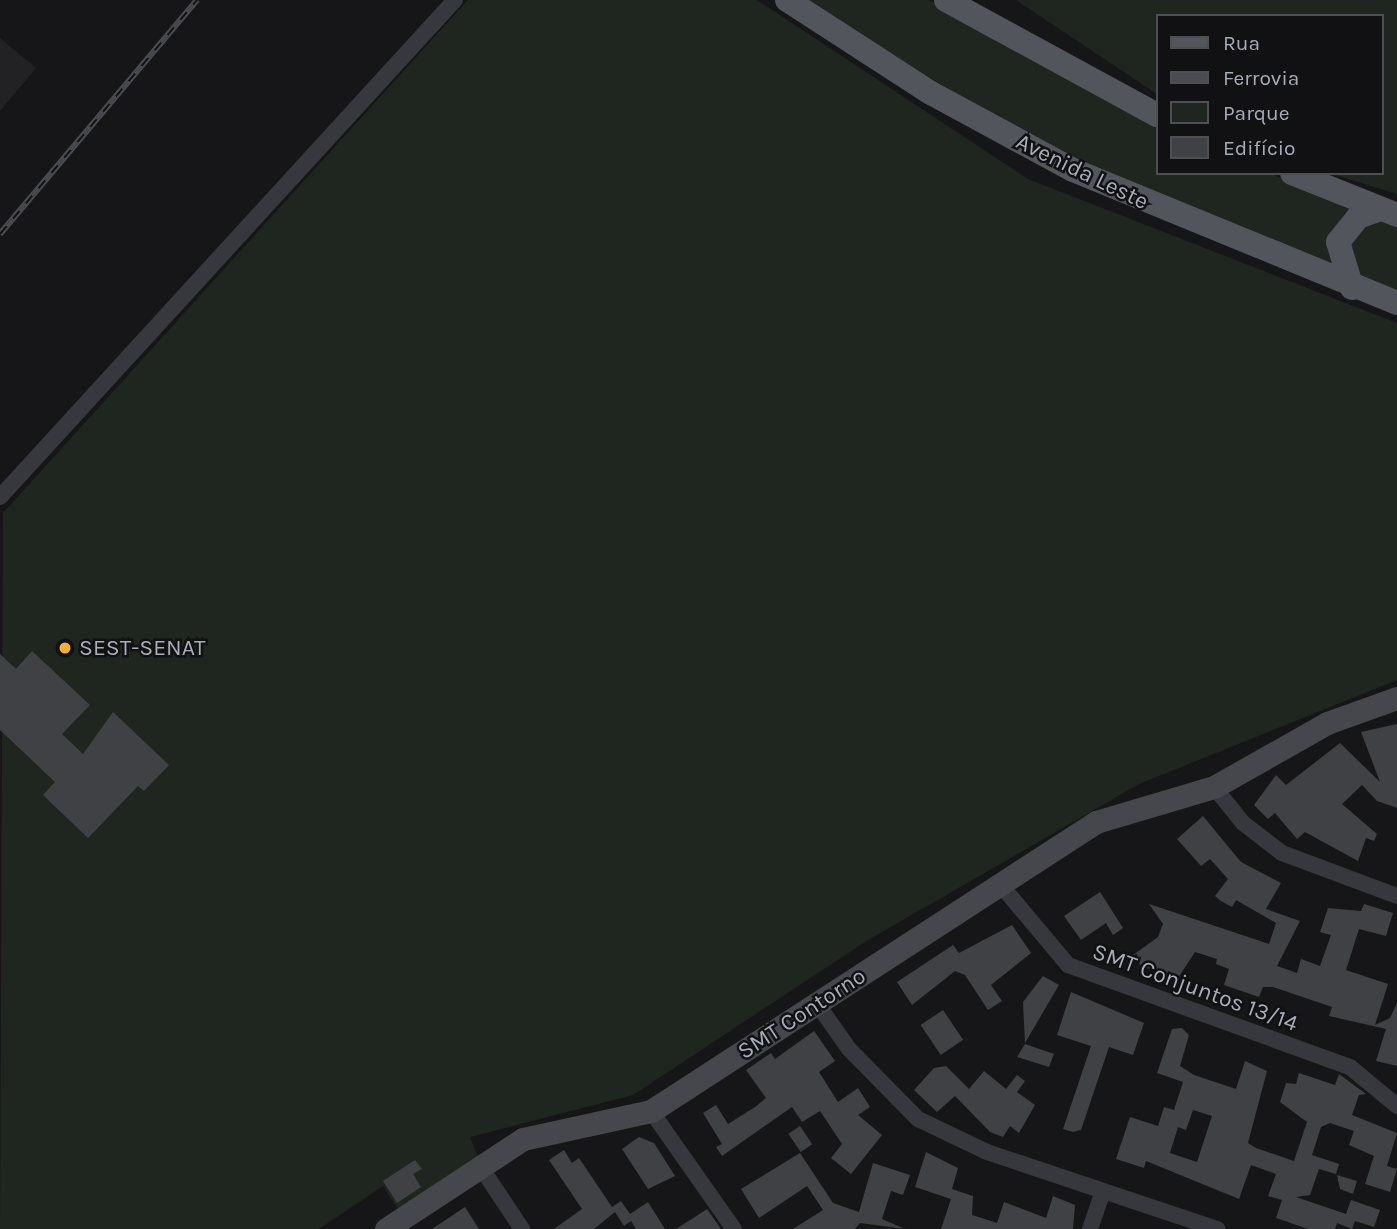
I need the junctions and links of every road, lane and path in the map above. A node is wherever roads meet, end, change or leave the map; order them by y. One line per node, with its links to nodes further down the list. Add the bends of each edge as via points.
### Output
1 (455, 0): 9 (street)
2 (787, 0): 7 (main road, Avenida Leste, via 931,93 1073,170)
3 (946, 0): 4 (main road)
4 (1156, 115)
5 (1297, 175): 6 (main road)
6 (1389, 212): 7 (main road, via 1358,217 1338,242)
7 (1352, 288): 8 (main road, Avenida Leste)
8 (1397, 303)
9 (0, 497)
10 (1397, 698): 11 (street, SMT Contorno, via 1326,723)
11 (1214, 788): 12 (street, SMT Contorno, via 1096,822); 13 (street, via 1243,824 1282,853)
12 (1000, 884): 14 (street, SMT Contorno); 15 (street, SMT Conjuntos 13/14, via 1068,965 1350,1067)
13 (1397, 896)
14 (818, 1004): 16 (street, SMT Contorno); 18 (street, via 849,1049 918,1119 987,1152)
15 (1397, 1106)
16 (651, 1111): 17 (street, SMT Contorno, via 523,1139); 21 (street)
17 (480, 1166): 19 (street, SMT Contorno); 20 (street)
18 (1102, 1191): 22 (street); 23 (street)
19 (386, 1229)
20 (522, 1229)
21 (734, 1229)
22 (1090, 1229)
23 (1217, 1229)

